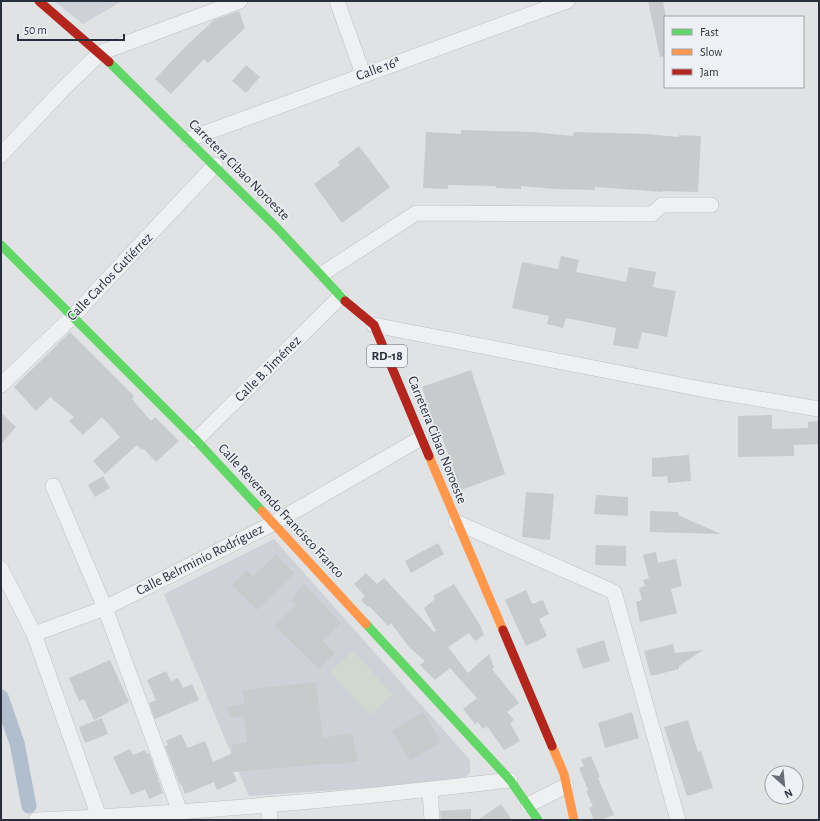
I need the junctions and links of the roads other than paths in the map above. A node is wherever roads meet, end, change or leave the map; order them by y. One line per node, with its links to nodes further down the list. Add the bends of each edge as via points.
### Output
1 (39, 1): 5 (main road, Carretera Cibao Noroeste / RD-18)
2 (240, 1): 5 (street)
3 (337, 1): 6 (street)
4 (567, 1): 6 (street, Calle 16ª)
5 (100, 53): 7 (main road, Carretera Cibao Noroeste / RD-18); 8 (street)
6 (363, 74): 7 (street, Calle 16ª)
7 (189, 139): 9 (main road, Carretera Cibao Noroeste / RD-18)
8 (1, 155)
9 (215, 165): 12 (main road, Carretera Cibao Noroeste / RD-18); 14 (street, Calle Carlos Gutiérrez)
10 (711, 205): 12 (street, via 662,205 652,214 416,213)
11 (1, 245): 14 (main road, Calle Reverendo Francisco Franco)
12 (322, 274): 13 (main road, Carretera Cibao Noroeste / RD-18)
13 (340, 297): 15 (main road, Carretera Cibao Noroeste / RD-18); 19 (street, Calle B. Jiménez)
14 (73, 316): 16 (street, Calle Carlos Gutiérrez); 19 (main road, Calle Reverendo Francisco Franco)
15 (374, 325): 17 (street, via 706,390); 18 (main road, Carretera Cibao Noroeste / RD-18)
16 (1, 386)
17 (819, 409)
18 (422, 438): 21 (main road, Carretera Cibao Noroeste / RD-18); 22 (street, Calle Belrminio Rodríguez)
19 (196, 440): 22 (main road, Calle Reverendo Francisco Franco)
20 (53, 486): 24 (street)
21 (456, 522): 27 (main road, Carretera Cibao Noroeste / RD-18, via 515,655 564,774); 39 (street, via 614,592)
22 (274, 523): 24 (street, Calle Belrminio Rodríguez); 26 (main road, Calle Reverendo Francisco Franco)
23 (1, 569): 25 (street)
24 (105, 608): 25 (street, Calle Belrminio Rodríguez); 31 (street)
25 (34, 634): 32 (street)
26 (510, 780): 28 (street); 30 (main road, Calle Reverendo Francisco Franco)
27 (566, 786): 30 (street); 38 (main road, Carretera Cibao Noroeste / RD-18)
28 (430, 790): 29 (street); 36 (street)
29 (268, 804): 31 (street); 35 (street)
30 (528, 806): 37 (main road, Calle Reverendo Francisco Franco)
31 (180, 812): 32 (street)
32 (99, 817): 34 (street)
33 (36, 820): 34 (street)
34 (58, 820)
35 (270, 820)
36 (432, 820)
37 (538, 820)
38 (574, 820)
39 (678, 820)

